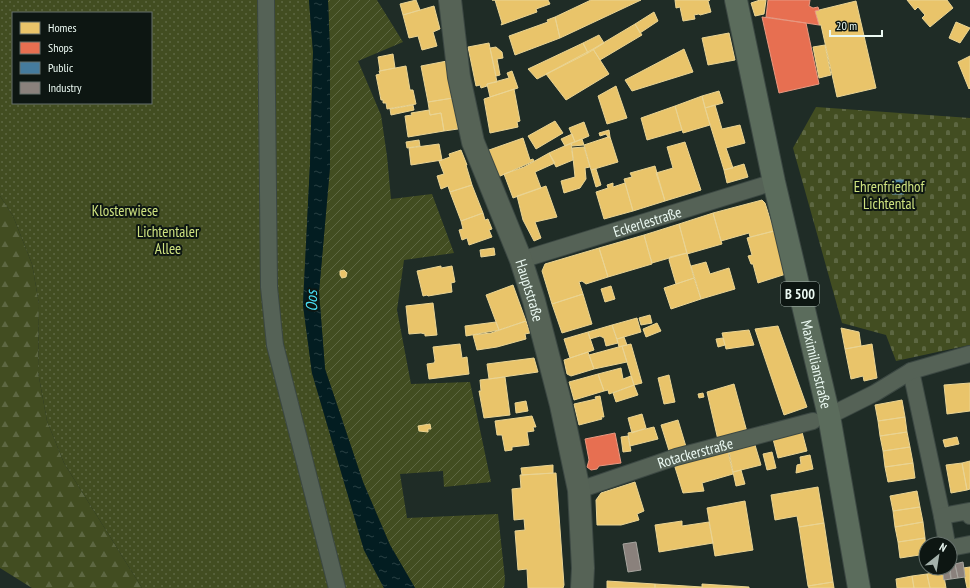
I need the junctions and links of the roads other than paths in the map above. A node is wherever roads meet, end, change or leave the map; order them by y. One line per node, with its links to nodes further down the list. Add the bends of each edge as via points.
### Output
1 (266, 0): 15 (street, via 269,287 275,338)
2 (450, 0): 5 (main road, Hauptstraße, via 459,77 473,142)
3 (736, 0): 4 (main road, Maximilianstraße / B 500)
4 (774, 182): 5 (street, Eckerlestraße); 8 (main road, Maximilianstraße / B 500)
5 (521, 260): 9 (main road, Hauptstraße, via 561,405)
6 (970, 354): 7 (street, Rotackerstraße)
7 (911, 370): 8 (street, Rotackerstraße, via 875,393); 10 (street)
8 (821, 418): 9 (street, Rotackerstraße, via 676,457); 17 (main road, Maximilianstraße / B 500)
9 (578, 490): 16 (main road, Hauptstraße)
10 (942, 516): 11 (street, via 969,511); 12 (street)
11 (970, 516)
12 (946, 536)
13 (970, 544): 14 (street)
14 (958, 546)
15 (337, 588)
16 (582, 588)
17 (860, 588)

